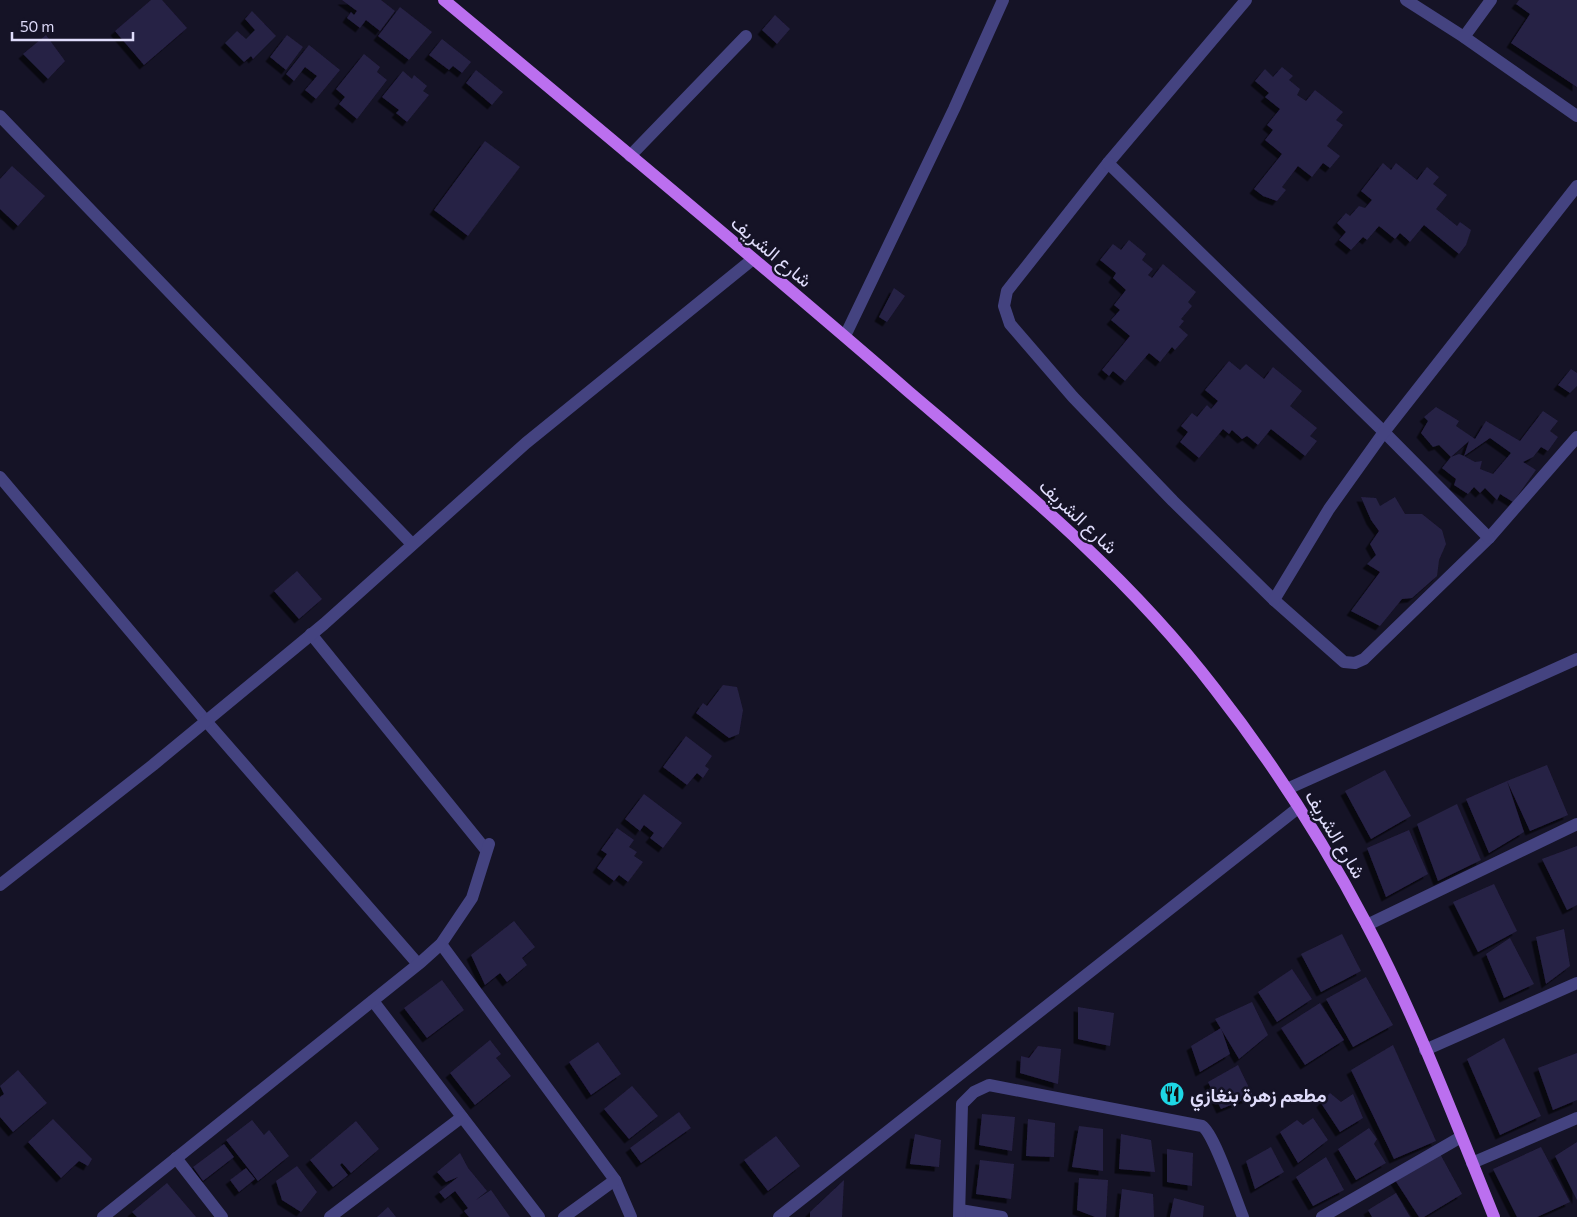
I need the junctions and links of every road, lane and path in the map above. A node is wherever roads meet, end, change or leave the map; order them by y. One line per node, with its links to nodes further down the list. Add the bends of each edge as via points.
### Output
1 (444, 0): 10 (main road, شارع الشريف)
2 (1003, 0): 14 (street)
3 (1246, 0): 11 (street)
4 (1406, 0): 7 (street)
5 (1491, 0): 7 (street)
6 (746, 36): 10 (street)
7 (1464, 37): 9 (street)
8 (0, 116): 19 (street)
9 (1577, 116)
10 (630, 156): 13 (main road, شارع الشريف)
11 (1108, 163): 15 (street); 20 (street, via 1007,291 1004,306 1010,324 1073,397)
12 (1577, 186): 15 (street)
13 (753, 259): 14 (main road, شارع الشريف); 19 (street, via 526,443)
14 (845, 336): 24 (main road, شارع الشريف, via 1032,497 1102,563 1215,689)
15 (1384, 432): 18 (street); 20 (street, via 1329,509)
16 (1577, 437): 18 (street)
17 (0, 477): 23 (street)
18 (1489, 538): 20 (street, via 1364,659 1355,663 1344,662 1337,657)
19 (412, 544): 21 (street)
20 (1274, 600)
21 (312, 634): 23 (street); 29 (street, via 488,847 472,898)
22 (1577, 659): 24 (street)
23 (206, 721): 27 (street); 30 (street)
24 (1287, 790): 25 (main road, شارع الشريف)
25 (1298, 808): 28 (main road, شارع الشريف); 47 (street)
26 (1577, 824): 28 (street)
27 (0, 885)
28 (1367, 924): 33 (main road, شارع الشريف)
29 (440, 944): 30 (street); 39 (street)
30 (418, 964): 32 (street)
31 (1577, 983): 33 (street)
32 (373, 1001): 34 (street); 37 (street)
33 (1426, 1050): 36 (main road, شارع الشريف)
34 (462, 1117): 43 (street); 44 (street)
35 (1577, 1118): 38 (street)
36 (1461, 1137): 38 (main road, شارع الشريف); 50 (street)
37 (176, 1158): 41 (street); 42 (street)
38 (1472, 1163): 51 (main road, شارع الشريف)
39 (615, 1180): 45 (street); 46 (street)
40 (960, 1213): 48 (street); 49 (street, via 962,1104 974,1092 989,1085 1206,1128)
41 (103, 1217)
42 (222, 1217)
43 (330, 1217)
44 (539, 1217)
45 (564, 1217)
46 (631, 1217)
47 (779, 1217)
48 (1002, 1217)
49 (1243, 1217)
50 (1322, 1217)
51 (1494, 1217)

